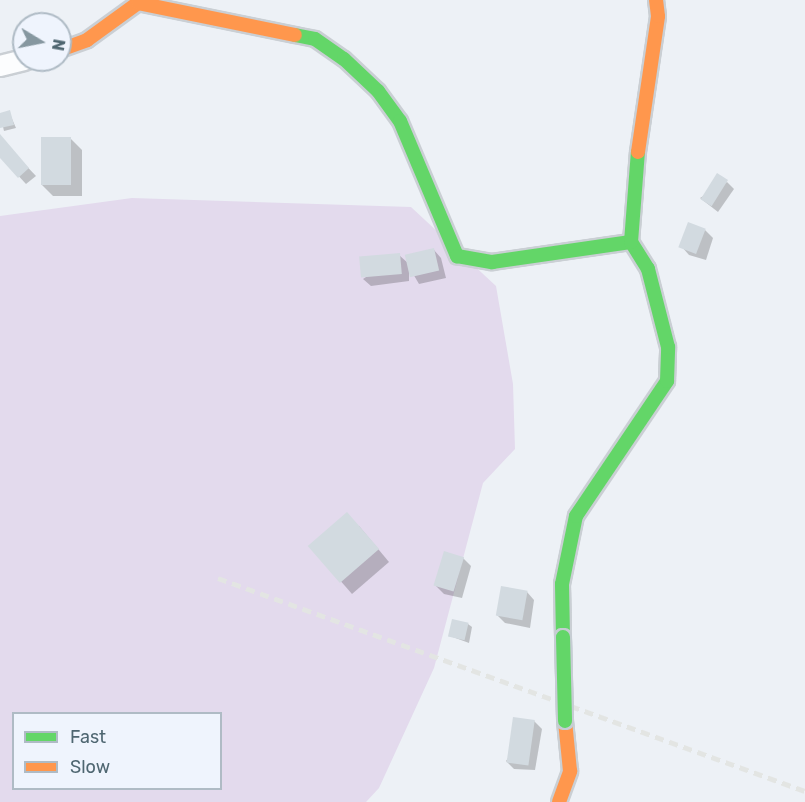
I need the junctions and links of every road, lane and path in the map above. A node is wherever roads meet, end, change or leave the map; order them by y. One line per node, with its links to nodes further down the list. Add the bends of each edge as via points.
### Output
1 (656, 0): 4 (street, via 658,16 641,121)
2 (138, 1): 3 (street, via 87,40); 4 (street, via 315,39 344,59 378,91 400,121 457,256 492,262)
3 (72, 46)
4 (631, 242): 5 (street, bridge, via 648,269 668,347 667,381 576,516 562,585 570,771)
5 (559, 802)

